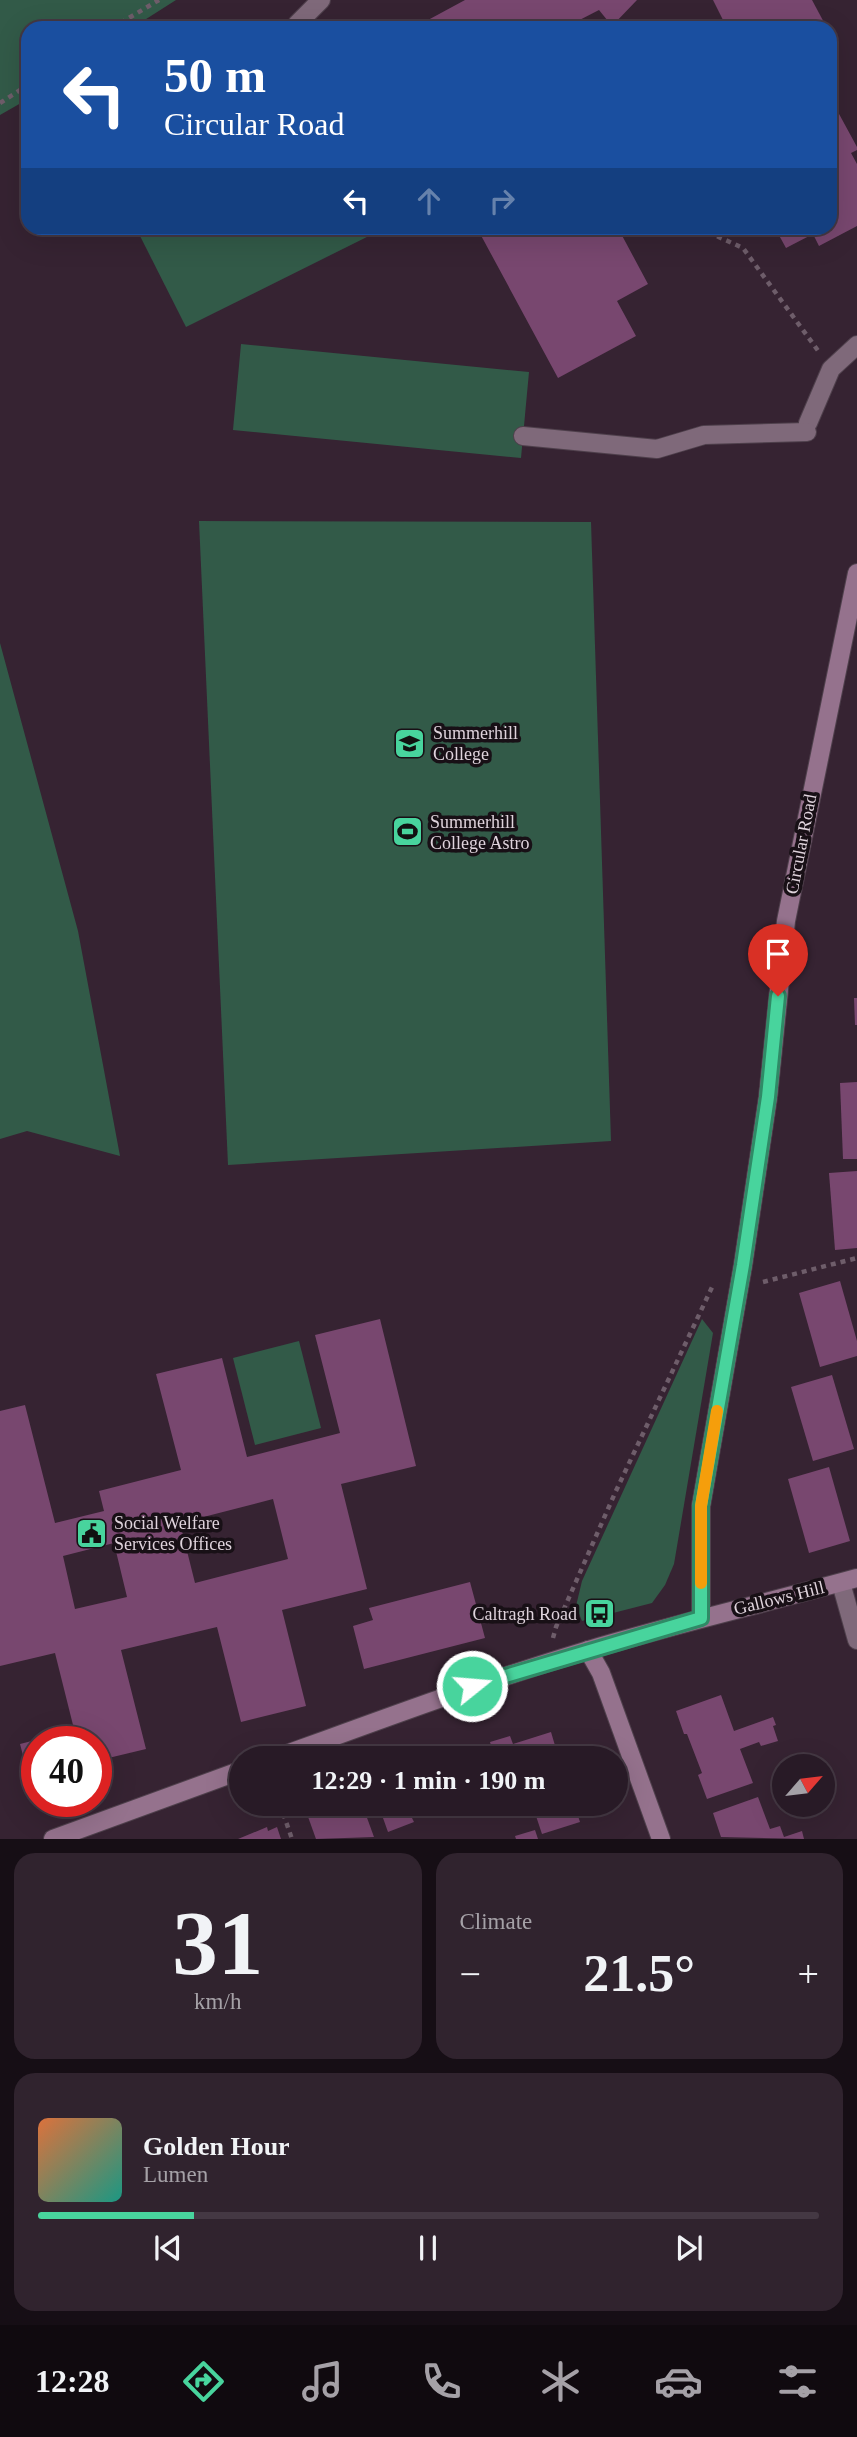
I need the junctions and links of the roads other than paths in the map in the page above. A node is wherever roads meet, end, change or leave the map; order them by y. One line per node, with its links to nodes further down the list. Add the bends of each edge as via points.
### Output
1 (321, 0): 2 (lane)
2 (300, 21)
3 (857, 345): 4 (lane, via 831,369 807,427 704,435 656,449)
4 (523, 436)
5 (857, 573): 7 (street, Circular Road, via 786,920 768,1097 701,1506)
6 (849, 1580): 7 (street, Gallows Hill); 8 (lane)
7 (701, 1618): 9 (street, Gallows Hill)
8 (857, 1640)
9 (589, 1650): 10 (street, Gallows Hill, via 472,1686); 13 (street)
10 (308, 1746)
11 (229, 1775): 12 (street)
12 (53, 1839)
13 (661, 1839)

